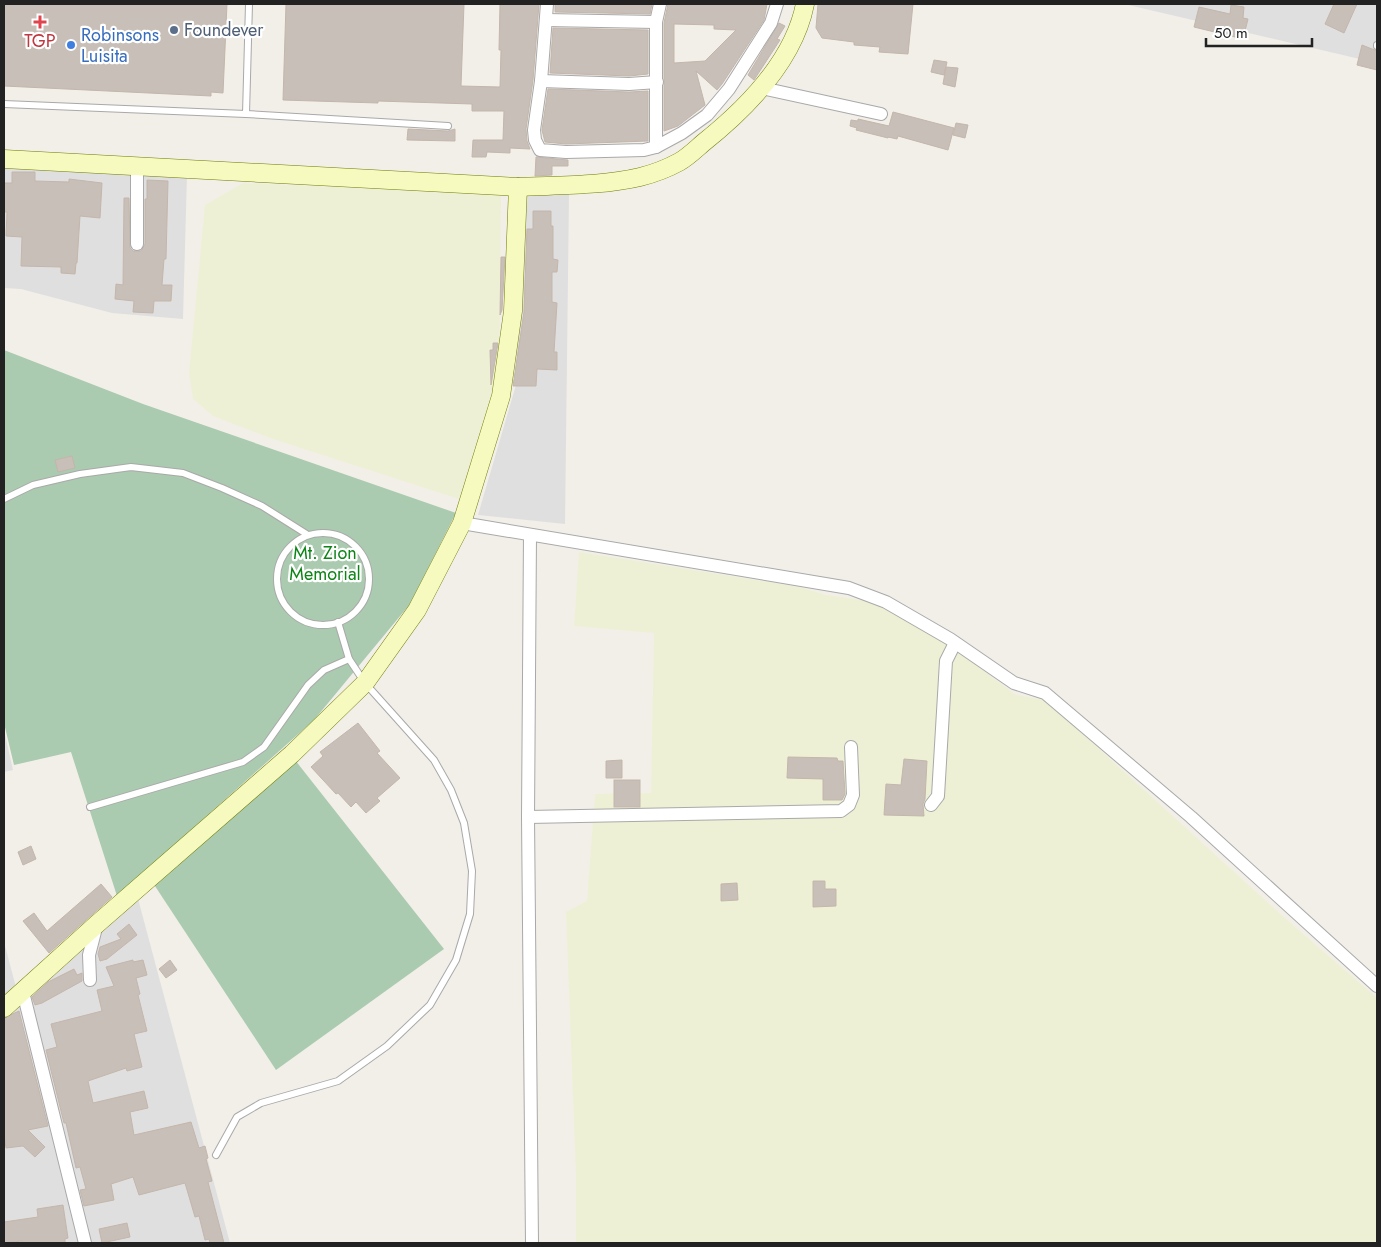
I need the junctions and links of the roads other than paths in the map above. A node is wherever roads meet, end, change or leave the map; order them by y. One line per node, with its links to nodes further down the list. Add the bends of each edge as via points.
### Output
1 (249, 4): 12 (lane)
2 (547, 4): 6 (street)
3 (660, 4): 7 (street)
4 (777, 4): 15 (street, via 771,23 729,89 707,115)
5 (805, 4): 10 (street, via 791,42 777,69)
6 (546, 20): 7 (street); 8 (street)
7 (656, 22): 9 (street)
8 (541, 81): 9 (street); 15 (street, via 534,130 540,150 644,150)
9 (657, 82): 15 (street)
10 (762, 88): 13 (street); 18 (street, via 719,131 680,162 640,177 592,184)
11 (4, 104): 12 (lane)
12 (246, 114): 14 (lane)
13 (881, 114)
14 (448, 126)
15 (656, 147)
16 (4, 158): 17 (street)
17 (138, 166): 18 (street); 19 (street)
18 (518, 187): 21 (street, via 513,311 501,396)
19 (137, 244)
20 (4, 500): 22 (lane, via 33,485 80,474 131,468 183,473 262,506)
21 (462, 523): 23 (street); 27 (street, via 417,610)
22 (308, 535): 24 (lane, via 329,533 348,540 367,564 369,584 362,604); 24 (lane, via 291,546 282,558 277,573 279,593 283,603 302,620 317,624)
23 (530, 535): 25 (street, via 849,588 886,602); 31 (street)
24 (338, 622): 26 (lane)
25 (955, 643): 29 (street, via 946,661 938,796); 34 (street, via 1014,683 1045,693 1191,817)
26 (349, 659): 27 (lane); 30 (lane, via 324,670 308,685 264,748 243,762)
27 (365, 683): 32 (street, via 292,754); 37 (lane, via 434,760 464,823 472,871 470,914 456,960 430,1005 387,1046 338,1081 261,1103 237,1117)
28 (851, 747): 31 (street, via 853,795 849,805 841,811)
29 (931, 805)
30 (90, 807)
31 (528, 817): 39 (street)
32 (97, 924): 33 (street, via 89,955); 35 (street)
33 (90, 980)
34 (1377, 986)
35 (23, 992): 36 (street); 38 (street)
36 (4, 1008)
37 (216, 1155)
38 (85, 1243)
39 (532, 1243)

